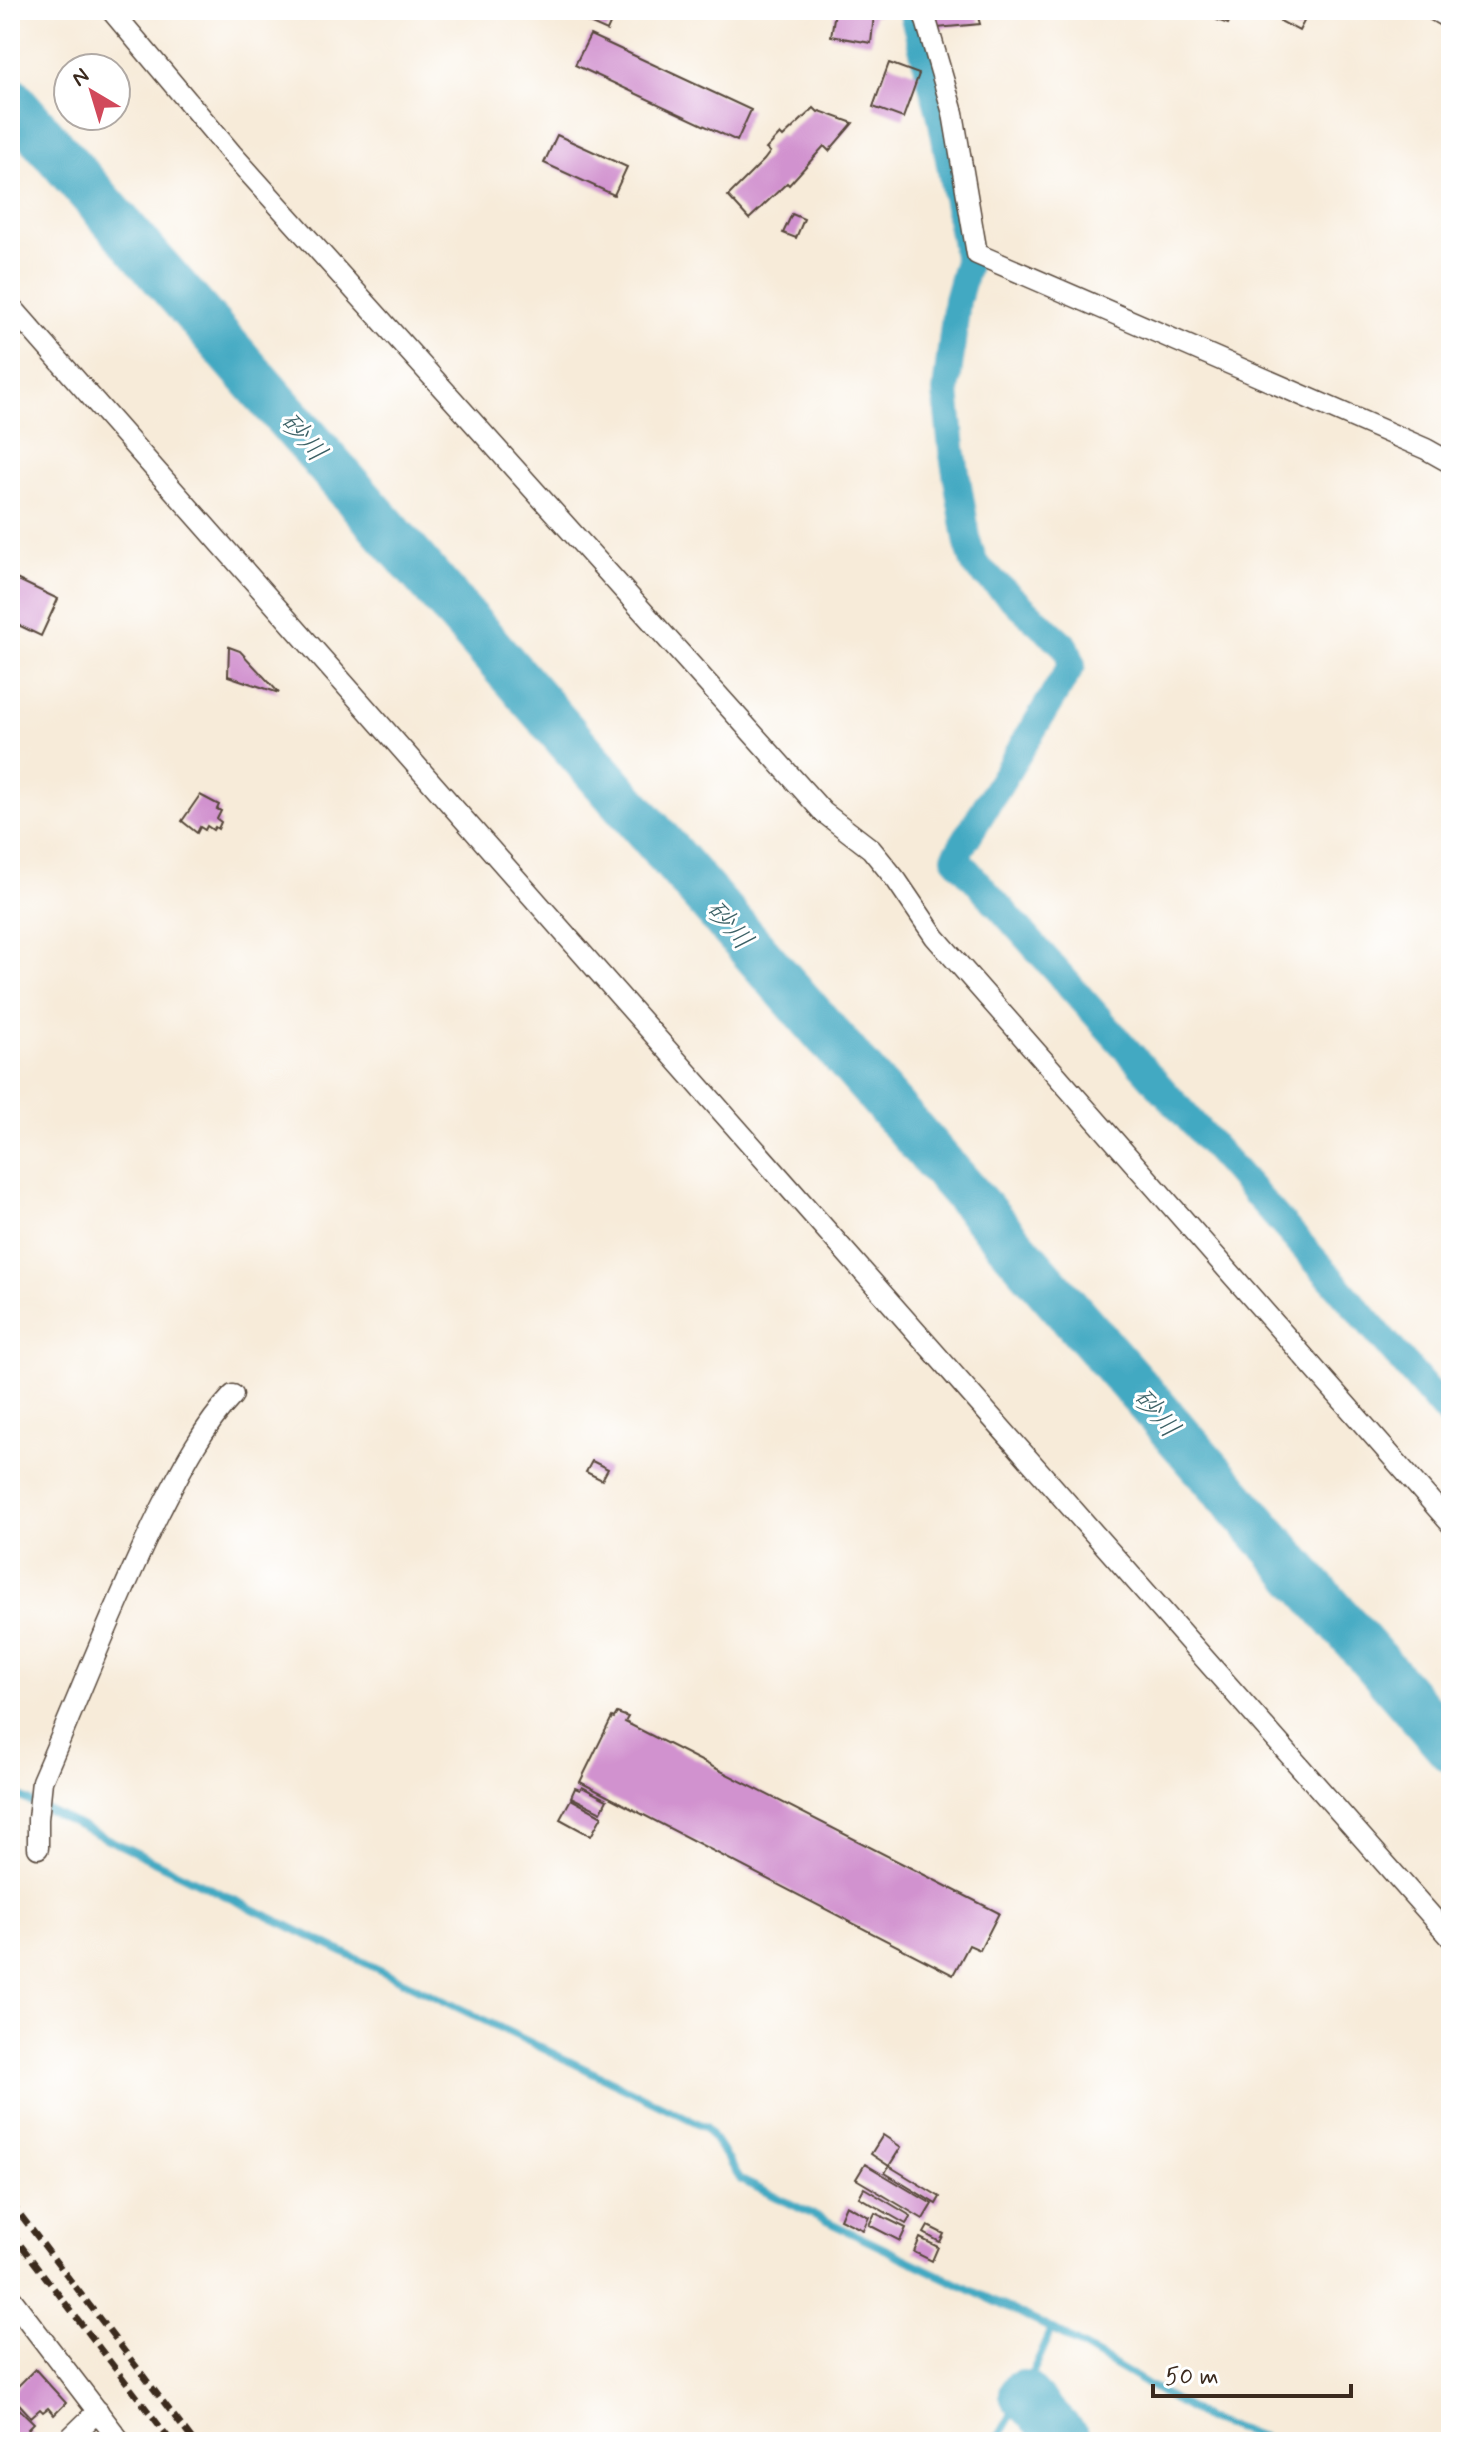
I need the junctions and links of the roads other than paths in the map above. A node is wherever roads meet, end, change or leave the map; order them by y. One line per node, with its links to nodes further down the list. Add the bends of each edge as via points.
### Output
1 (111, 10): 8 (street, via 232,154 823,812 871,849 935,937)
2 (923, 10): 6 (street, via 953,113 977,254)
3 (1434, 10): 4 (street)
4 (1451, 20)
5 (10, 305): 10 (street)
6 (1451, 463)
7 (233, 1395): 9 (street, via 186,1461 142,1549 42,1781)
8 (1451, 1524)
9 (38, 1848)
10 (1451, 1938)
11 (10, 2297): 12 (street)
12 (98, 2411): 13 (street); 14 (street)
13 (66, 2442)
14 (121, 2442)

